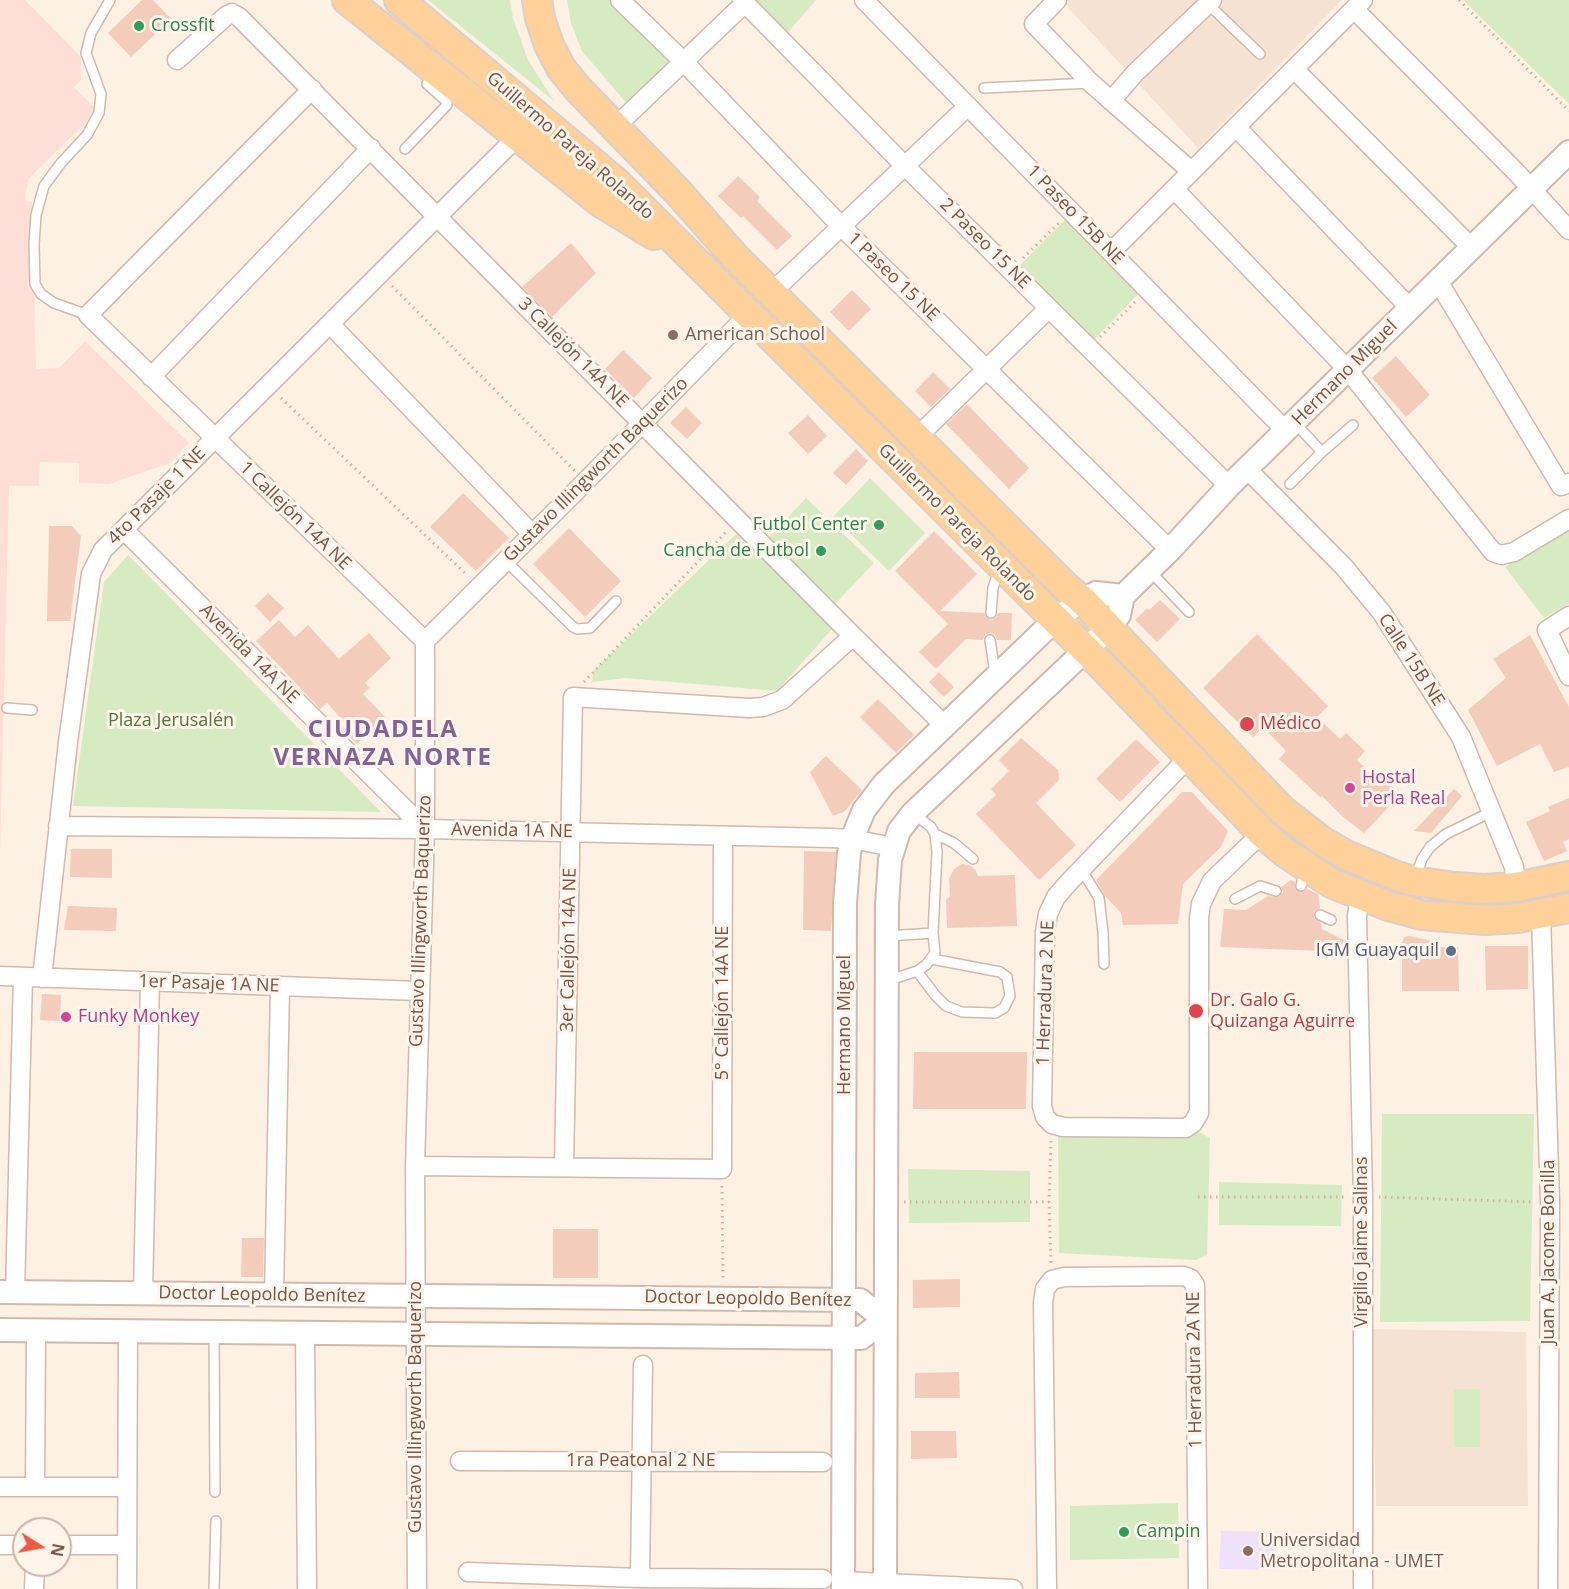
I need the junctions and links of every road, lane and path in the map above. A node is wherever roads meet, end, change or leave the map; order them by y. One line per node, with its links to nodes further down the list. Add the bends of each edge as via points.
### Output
1 (110, 0): 50 (lane, via 91,33 86,53 101,94 99,113 87,135 44,186 36,215 35,284 54,303)
2 (347, 0): 17 (main road)
3 (399, 0): 43 (main road, Guillermo Pareja Rolando, via 617,183)
4 (524, 0): 40 (main road, via 545,66 577,113 668,203)
5 (537, 0): 24 (main road, via 543,27 561,68)
6 (620, 0): 15 (street, 1 Paseo 15 NE)
7 (864, 0): 22 (street, 1 Paseo 15B NE)
8 (1057, 0): 18 (street, via 1034,24)
9 (1459, 0): 23 (path)
10 (743, 1): 15 (street); 30 (street, 2 Paseo 15 NE)
11 (1210, 2): 13 (lane); 21 (street)
12 (1358, 4): 16 (street); 33 (street)
13 (1260, 54)
14 (177, 60): 19 (street, 3 Callejón 14A NE, via 232,12)
15 (683, 61): 24 (street); 36 (street, 1 Paseo 15 NE)
16 (1294, 69): 25 (street); 38 (street)
17 (439, 72): 26 (main road); 28 (lane, via 427,84 447,105)
18 (1091, 83): 20 (lane); 21 (street)
19 (312, 88): 27 (street, 3 Callejón 14A NE); 50 (street)
20 (984, 88)
21 (1111, 101): 31 (street)
22 (971, 103): 30 (street); 34 (street, 1 Paseo 15B NE)
23 (1569, 111)
24 (615, 127): 40 (main road)
25 (1236, 127): 31 (street); 48 (street)
26 (518, 136): 35 (street, 4to Pasaje 1 NE); 43 (main road, via 600,202 662,240)
27 (371, 148): 35 (street, 3 Callejón 14A NE); 55 (street)
28 (405, 149)
29 (1569, 152): 33 (street, Hermano Miguel)
30 (905, 166): 36 (street); 41 (street, 2 Paseo 15 NE)
31 (1191, 171): 32 (street)
32 (1174, 189): 39 (street); 54 (street)
33 (1532, 189): 37 (street); 38 (street, Hermano Miguel)
34 (1070, 211): 39 (street, 1 Paseo 15B NE); 41 (path)
35 (438, 216): 42 (street, 4to Pasaje 1 NE); 57 (street, 3 Callejón 14A NE)
36 (841, 226): 46 (street); 53 (street, 1 Paseo 15 NE)
37 (1569, 230)
38 (1472, 248): 44 (street, Hermano Miguel)
39 (1111, 252): 45 (street, 1 Paseo 15B NE)
40 (735, 257): 46 (main road, Guillermo Pareja Rolando)
41 (1011, 270): 47 (street, 2 Paseo 15 NE)
42 (380, 274): 51 (street, 4to Pasaje 1 NE); 64 (path)
43 (713, 279): 49 (main road, Guillermo Pareja Rolando)
44 (1438, 281): 48 (street, Hermano Miguel); 65 (street, via 1561,486)
45 (1148, 289): 52 (path); 59 (street, 1 Paseo 15B NE)
46 (771, 293): 61 (main road, Guillermo Pareja Rolando)
47 (1049, 308): 52 (street, 2 Paseo 15 NE); 53 (street)
48 (1410, 308): 54 (street, Hermano Miguel)
49 (749, 314): 57 (street, Gustavo Illingworth Baquerizo); 74 (main road, Guillermo Pareja Rolando)
50 (88, 315): 55 (street, 1 Callejón 14A NE)
51 (330, 324): 56 (street, 4to Pasaje 1 NE); 71 (street)
52 (1089, 348): 67 (street, 2 Paseo 15 NE)
53 (987, 370): 61 (street); 72 (street, 1 Paseo 15 NE)
54 (1348, 370): 59 (street, Hermano Miguel); 68 (street, via 1493,552 1514,552)
55 (151, 377): 60 (street, 1 Callejón 14A NE)
56 (268, 386): 60 (street, 4to Pasaje 1 NE); 76 (path)
57 (643, 423): 64 (street, Gustavo Illingworth Baquerizo); 69 (street, 3 Callejón 14A NE)
58 (1353, 425): 62 (lane)
59 (1290, 427): 62 (lane); 63 (street, Hermano Miguel)
60 (215, 438): 70 (street, 4to Pasaje 1 NE); 87 (street, 1 Callejón 14A NE)
61 (916, 438): 78 (main road, Guillermo Pareja Rolando)
62 (1322, 452): 66 (lane)
63 (1247, 469): 67 (street, Hermano Miguel); 96 (street, Calle 15B NE, via 1344,567 1382,613 1461,737)
64 (585, 482): 71 (street, Gustavo Illingworth Baquerizo)
65 (1569, 483)
66 (1290, 484)
67 (1230, 486): 72 (street, Hermano Miguel)
68 (1569, 519)
69 (738, 520): 85 (street, 3 Callejón 14A NE); 91 (path, via 580,686)
70 (124, 530): 98 (street, 4to Pasaje 1 NE, via 103,550 92,574); 99 (street, Avenida 14A NE)
71 (532, 534): 73 (street, Gustavo Illingworth Baquerizo)
72 (1170, 550): 75 (street, Hermano Miguel)
73 (506, 561): 76 (street, Gustavo Illingworth Baquerizo); 79 (lane, via 578,629 590,628)
74 (1000, 566): 81 (lane); 83 (main road, Guillermo Pareja Rolando)
75 (1149, 570): 77 (street, Hermano Miguel); 80 (lane)
76 (480, 588): 87 (street, Gustavo Illingworth Baquerizo)
77 (1123, 596): 78 (street, Hermano Miguel, via 1096,593); 84 (street, Hermano Miguel, via 1119,615)
78 (1082, 600): 83 (street, Hermano Miguel); 84 (main road, Guillermo Pareja Rolando)
79 (616, 601)
80 (1190, 612)
81 (991, 613)
82 (1569, 616): 90 (street, via 1547,630)
83 (1055, 620): 88 (main road, Guillermo Pareja Rolando); 89 (street, Hermano Miguel)
84 (1108, 629): 88 (street, Hermano Miguel); 109 (main road, Guillermo Pareja Rolando, via 1283,811 1346,855)
85 (853, 636): 91 (street, via 782,700 763,707); 94 (street, 3 Callejón 14A NE)
86 (990, 640): 89 (lane)
87 (425, 641): 99 (street, Gustavo Illingworth Baquerizo)
88 (1084, 650): 95 (main road, Guillermo Pareja Rolando); 97 (street, Hermano Miguel)
89 (996, 675): 104 (street, Hermano Miguel, via 884,784 864,810)
90 (1569, 676)
91 (573, 698): 100 (street, 3er Callejón 14A NE)
92 (7, 708): 93 (lane)
93 (32, 710)
94 (938, 719)
95 (1188, 758): 101 (main road, Guillermo Pareja Rolando); 107 (street, 1 Herradura 2 NE)
96 (1491, 812): 109 (lane, via 1446,834 1430,847); 110 (street, Calle 15B NE, via 1514,867)
97 (913, 813): 102 (lane); 105 (street, Hermano Miguel)
98 (58, 826): 99 (street, Avenida 1A NE); 125 (street, 4to Pasaje 1 NE)
99 (424, 829): 100 (street, Avenida 1A NE); 129 (street, Gustavo Illingworth Baquerizo)
100 (571, 833): 103 (street, Avenida 1A NE); 132 (street, 3er Callejón 14A NE)
101 (1262, 833): 112 (main road, Guillermo Pareja Rolando, via 1303,876); 130 (street, via 1212,881 1201,904 1199,1113 1193,1123 1186,1128)
102 (935, 834): 106 (lane); 118 (lane)
103 (723, 836): 104 (street, Avenida 1A NE); 133 (street, 5° Callejón 14A NE)
104 (852, 839): 105 (street, Avenida 1A NE); 145 (street, Hermano Miguel, via 846,903)
105 (893, 847): 119 (street, Hermano Miguel)
106 (973, 859)
107 (1081, 869): 121 (lane, via 1099,898); 130 (street, 1 Herradura 2 NE, via 1056,897 1045,932 1042,1106)
108 (1569, 876): 110 (main road, Guillermo Pareja Rolando)
109 (1414, 881): 110 (main road, Guillermo Pareja Rolando, via 1484,889)
110 (1516, 887)
111 (1276, 891): 113 (lane, via 1260,886)
112 (1360, 895): 116 (main road, Guillermo Pareja Rolando, via 1422,915 1485,920); 135 (street, Virgilio Jaime Salinas, via 1357,915)
113 (1235, 899)
114 (1569, 908): 116 (main road, Guillermo Pareja Rolando)
115 (1320, 915): 117 (lane)
116 (1541, 915): 138 (street, Juan A. Jacome Bonilla)
117 (1331, 920)
118 (933, 933): 119 (lane); 120 (lane)
119 (887, 937): 126 (street, Hermano Miguel)
120 (932, 959): 122 (lane); 122 (lane, via 1000,972 1007,977 1010,996 1004,1008 995,1012 962,1012 946,1006)
121 (1104, 964)
122 (917, 971): 126 (lane)
123 (0, 976): 124 (street, 1er Pasaje 1A NE)
124 (23, 977): 125 (street, 1er Pasaje 1A NE); 140 (street)
125 (42, 978): 127 (street, 1er Pasaje 1A NE)
126 (887, 981): 136 (street, Hermano Miguel)
127 (150, 982): 128 (street, 1er Pasaje 1A NE); 141 (street)
128 (280, 986): 129 (street, 1er Pasaje 1A NE); 142 (street)
129 (419, 992): 131 (street, Gustavo Illingworth Baquerizo)
130 (1052, 1124): 137 (path)
131 (415, 1166): 132 (street); 143 (street, Gustavo Illingworth Baquerizo)
132 (564, 1167): 133 (street)
133 (722, 1170): 144 (path)
134 (1198, 1197): 135 (path)
135 (1363, 1197): 138 (path); 178 (street, Virgilio Jaime Salinas)
136 (886, 1202): 137 (path); 146 (street, Hermano Miguel)
137 (1049, 1202): 139 (path)
138 (1550, 1202): 179 (street, Juan A. Jacome Bonilla)
139 (1052, 1280): 176 (street, via 1042,1303); 177 (street, 1 Herradura 2A NE, via 1184,1276 1195,1285)
140 (7, 1292): 141 (street, Doctor Leopoldo Benítez)
141 (143, 1293): 142 (street, Doctor Leopoldo Benítez)
142 (274, 1295): 143 (street, Doctor Leopoldo Benítez)
143 (416, 1296): 144 (street, Doctor Leopoldo Benítez); 152 (street, Gustavo Illingworth Baquerizo)
144 (723, 1299): 145 (street, Doctor Leopoldo Benítez)
145 (844, 1300): 146 (street, Doctor Leopoldo Benítez, via 860,1300); 153 (street, Hermano Miguel)
146 (885, 1320): 153 (street, Doctor Leopoldo Benítez, via 861,1338); 170 (street, Hermano Miguel)
147 (0, 1330): 148 (street, Doctor Leopoldo Benítez)
148 (36, 1330): 149 (street, Doctor Leopoldo Benítez); 159 (street)
149 (128, 1332): 150 (street, Doctor Leopoldo Benítez); 160 (street)
150 (214, 1333): 151 (street, Doctor Leopoldo Benítez); 161 (lane)
151 (305, 1334): 152 (street, Doctor Leopoldo Benítez); 173 (street)
152 (416, 1335): 153 (street, Doctor Leopoldo Benítez); 174 (street, Gustavo Illingworth Baquerizo)
153 (844, 1338): 169 (street, Hermano Miguel)
154 (643, 1365): 156 (street)
155 (460, 1461): 156 (street, 1ra Peatonal 2 NE)
156 (641, 1461): 157 (street, 1ra Peatonal 2 NE); 166 (street)
157 (823, 1462)
158 (0, 1487): 159 (street)
159 (35, 1487): 160 (street)
160 (127, 1487): 164 (street)
161 (215, 1492)
162 (216, 1521): 172 (lane)
163 (72, 1545): 164 (street)
164 (127, 1545): 171 (street)
165 (468, 1572): 167 (street)
166 (640, 1578): 167 (street); 168 (street)
167 (588, 1582)
168 (688, 1583): 169 (street)
169 (837, 1583): 170 (street)
170 (885, 1585): 175 (street)
171 (127, 1589)
172 (214, 1589)
173 (307, 1589)
174 (417, 1589)
175 (1013, 1589)
176 (1047, 1589)
177 (1198, 1589)
178 (1363, 1589)
179 (1548, 1589)

